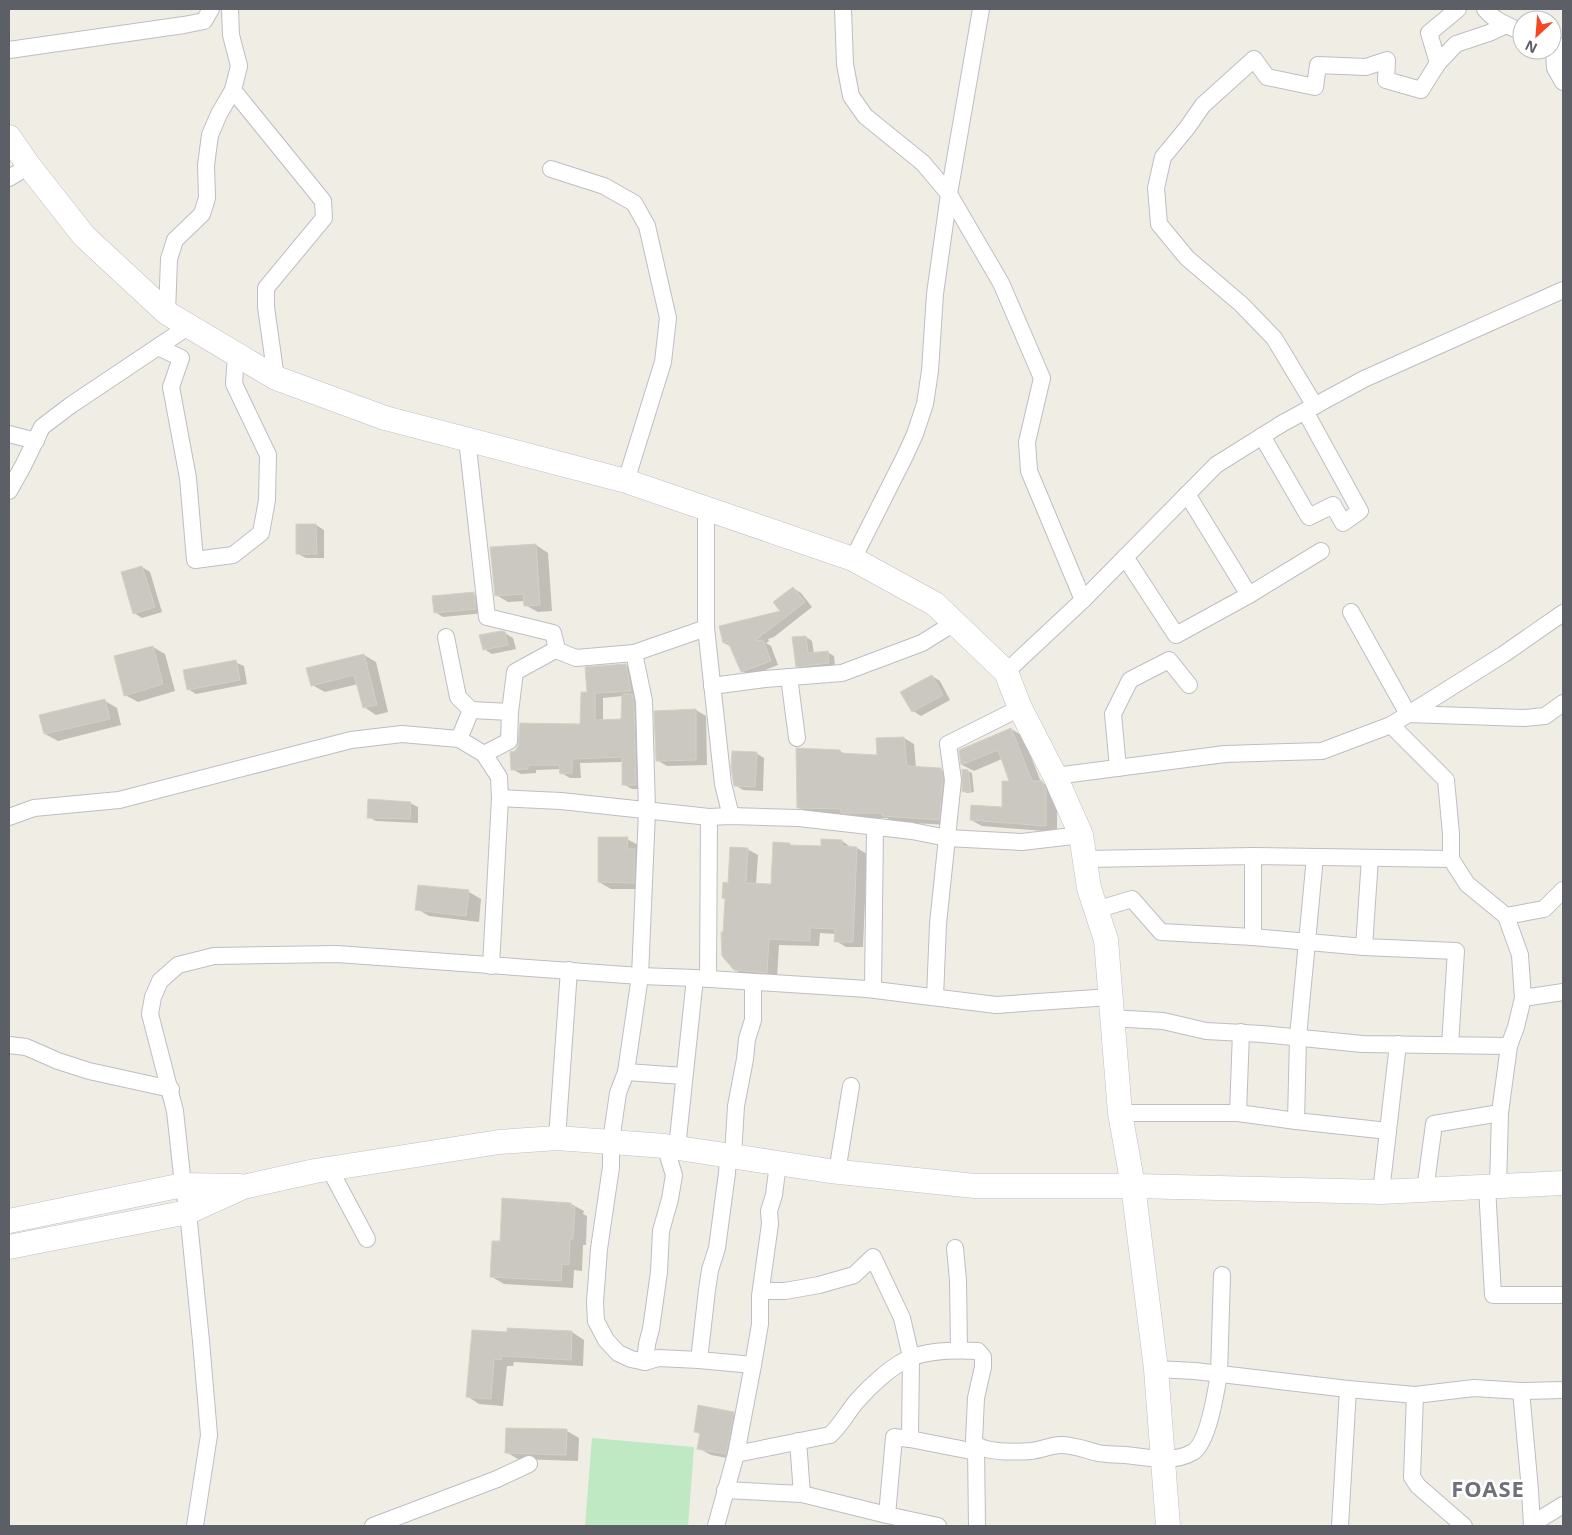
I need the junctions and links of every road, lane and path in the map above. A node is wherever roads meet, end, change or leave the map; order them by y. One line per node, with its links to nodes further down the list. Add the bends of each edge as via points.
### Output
1 (211, 9): 10 (street, via 204,21)
2 (230, 9): 13 (street, via 231,35 240,66)
3 (843, 9): 18 (street, via 845,64 851,96 864,116 923,163)
4 (981, 9): 18 (street)
5 (1458, 9): 11 (street, via 1430,33)
6 (1486, 9): 7 (street)
7 (1506, 25): 8 (street); 11 (street, via 1456,44)
8 (1512, 28)
9 (1563, 46): 12 (street, via 1554,51 1555,68)
10 (9, 50)
11 (1438, 63): 25 (street, via 1421,90 1386,80 1388,60 1366,67 1318,65 1315,87 1267,77 1254,59 1203,105 1163,157 1156,188 1159,224 1187,258 1241,304 1274,338)
12 (1563, 82)
13 (233, 90): 20 (street, via 210,135 206,165 208,198 202,214 176,240 170,259); 24 (street, via 323,201 324,218 266,288)
14 (9, 137): 15 (street)
15 (29, 166): 17 (street); 20 (street, via 84,236)
16 (551, 169): 30 (street, via 604,186 634,203 648,226 668,318 663,362)
17 (9, 178)
18 (949, 194): 36 (street, via 935,294 925,404 905,456); 38 (street, via 1001,283 1042,378 1027,442 1029,471)
19 (1563, 290): 25 (street, via 1364,379)
20 (167, 313): 21 (street)
21 (190, 326): 22 (street); 23 (street)
22 (158, 347): 23 (street, via 181,358 171,387 188,478 195,560 233,555 261,533 267,500 268,455 234,384); 29 (street, via 42,427)
23 (236, 354): 24 (street)
24 (276, 378): 28 (street, via 385,418)
25 (1310, 408): 27 (street); 27 (street, via 1360,511 1342,523 1333,505 1309,517)
26 (9, 434): 29 (street)
27 (1262, 436): 32 (street, via 1216,465)
28 (468, 440): 30 (street); 44 (street, via 487,616 553,633)
29 (36, 441): 31 (street)
30 (626, 481): 33 (street)
31 (9, 491)
32 (1187, 494): 35 (street); 37 (street)
33 (706, 509): 36 (street); 42 (street)
34 (1321, 551): 37 (street)
35 (1125, 557): 37 (street, via 1176,635); 38 (street)
36 (853, 559): 41 (street, via 935,604)
37 (1248, 594)
38 (1083, 600): 46 (street)
39 (1350, 612): 54 (street)
40 (1563, 613): 54 (street)
41 (954, 623): 46 (street); 47 (street, via 922,644 842,673)
42 (706, 628): 45 (street); 49 (street)
43 (446, 637): 52 (street, via 458,697)
44 (556, 650): 45 (street, via 576,658); 53 (street, via 515,672)
45 (634, 653): 62 (street, via 644,701)
46 (1006, 672): 51 (street)
47 (789, 677): 49 (street); 56 (street)
48 (1189, 685): 59 (street, via 1169,660 1130,680 1113,714)
49 (712, 686): 63 (street, via 723,784)
50 (1563, 703): 54 (street, via 1545,716 1524,718)
51 (1020, 708): 60 (street); 68 (street, via 948,744 953,780)
52 (471, 710): 53 (street); 57 (street)
53 (510, 712): 58 (street, via 509,742)
54 (1408, 714): 55 (street)
55 (1391, 725): 59 (street, via 1322,751 1225,754); 73 (street, via 1446,780)
56 (798, 738)
57 (459, 739): 58 (street); 64 (street, via 402,734 351,740 119,800 34,808)
58 (484, 754): 61 (street, via 499,777)
59 (1118, 768): 60 (street)
60 (1055, 776): 67 (street)
61 (500, 798): 62 (street); 80 (street)
62 (647, 811): 65 (street); 82 (street)
63 (731, 816): 65 (street); 66 (street, via 800,818)
64 (9, 817)
65 (709, 818): 83 (street)
66 (875, 827): 68 (street); 85 (street)
67 (1081, 835): 68 (street, via 1022,842); 72 (street)
68 (947, 838): 87 (street)
69 (1253, 856): 70 (street); 72 (street); 77 (street)
70 (1315, 857): 71 (street); 78 (street)
71 (1370, 858): 73 (street); 79 (street)
72 (1085, 859): 75 (street)
73 (1451, 859): 76 (street, via 1467,884)
74 (1563, 890): 76 (street, via 1544,909)
75 (1096, 910): 77 (street, via 1132,899 1161,932); 89 (street, via 1106,940)
76 (1506, 916): 88 (street, via 1520,955)
77 (1253, 937): 78 (street)
78 (1306, 942): 79 (street); 92 (street)
79 (1364, 947): 95 (street, via 1456,951)
80 (490, 966): 81 (street); 101 (street, via 337,954 214,956 178,965 160,981 150,1014)
81 (569, 970): 82 (street); 107 (street)
82 (640, 976): 83 (street); 98 (street)
83 (702, 978): 84 (street); 99 (street)
84 (753, 982): 85 (street); 110 (street, via 753,1020 736,1106)
85 (873, 989): 87 (street)
86 (1563, 992): 88 (street)
87 (934, 997): 89 (street, via 996,1004)
88 (1523, 998): 96 (street)
89 (1111, 1008): 90 (street, via 1206,1031); 102 (street)
90 (1241, 1032): 92 (street); 103 (street)
91 (9, 1034): 97 (street)
92 (1298, 1037): 93 (street, via 1362,1044); 105 (street)
93 (1398, 1044): 95 (street); 106 (street)
94 (9, 1045): 97 (street)
95 (1450, 1045): 96 (street)
96 (1509, 1046): 104 (street)
97 (26, 1047): 101 (street, via 89,1071)
98 (626, 1072): 99 (street); 108 (street, via 618,1093)
99 (684, 1076): 109 (street)
100 (851, 1086): 113 (street)
101 (171, 1089): 115 (street)
102 (1120, 1113): 103 (street); 117 (street)
103 (1238, 1113): 105 (street)
104 (1500, 1113): 118 (street); 119 (street, via 1434,1124)
105 (1296, 1121): 106 (street)
106 (1388, 1131): 120 (street)
107 (557, 1138): 108 (street); 112 (street, via 499,1142)
108 (611, 1141): 109 (street); 132 (street, via 611,1168 599,1249 596,1321 606,1340 618,1353)
109 (671, 1147): 110 (street); 132 (street, via 674,1175 668,1213 661,1232 659,1272)
110 (731, 1156): 111 (street); 131 (street, via 707,1290)
111 (778, 1163): 113 (street); 127 (street)
112 (329, 1168): 116 (street); 123 (street)
113 (837, 1172): 117 (street, via 976,1186)
114 (1563, 1183): 118 (street)
115 (183, 1185): 116 (street); 121 (street); 122 (street)
116 (243, 1186): 121 (street)
117 (1133, 1186): 120 (street); 134 (street)
118 (1492, 1187): 119 (street); 128 (street, via 1493,1295)
119 (1425, 1191): 120 (street)
120 (1381, 1192)
121 (188, 1212): 124 (street); 151 (street, via 209,1435)
122 (9, 1221)
123 (367, 1238)
124 (9, 1247)
125 (955, 1248): 129 (street)
126 (1222, 1275): 135 (street)
127 (761, 1291): 130 (street, via 785,1291 854,1275 872,1257 902,1318); 133 (street, via 760,1324)
128 (1563, 1295)
129 (959, 1350): 130 (street); 142 (street, via 978,1351 983,1357 976,1398)
130 (911, 1357): 140 (street); 141 (street, via 864,1392 830,1435)
131 (699, 1360): 132 (street, via 658,1358); 133 (street)
132 (645, 1362)
133 (753, 1365): 143 (street)
134 (1156, 1369): 135 (street); 144 (street)
135 (1219, 1374): 136 (street); 144 (street, via 1200,1445 1194,1452)
136 (1348, 1389): 139 (street); 157 (street)
137 (1563, 1390): 138 (street)
138 (1521, 1391): 139 (street, via 1474,1388); 150 (street)
139 (1415, 1395): 158 (street, via 1412,1477)
140 (910, 1439): 142 (street); 149 (street, via 894,1437)
141 (798, 1441): 143 (street); 147 (street)
142 (976, 1449): 144 (street, via 1023,1451 1060,1445 1100,1454); 155 (street)
143 (736, 1454): 146 (street)
144 (1163, 1459): 156 (street)
145 (528, 1464): 152 (street)
146 (726, 1490): 147 (street); 153 (street)
147 (802, 1494): 149 (street)
148 (1563, 1505): 150 (street)
149 (887, 1515): 154 (street)
150 (1532, 1525)
151 (195, 1526)
152 (373, 1526)
153 (716, 1526)
154 (938, 1526)
155 (977, 1526)
156 (1168, 1526)
157 (1340, 1526)
158 (1464, 1526)

